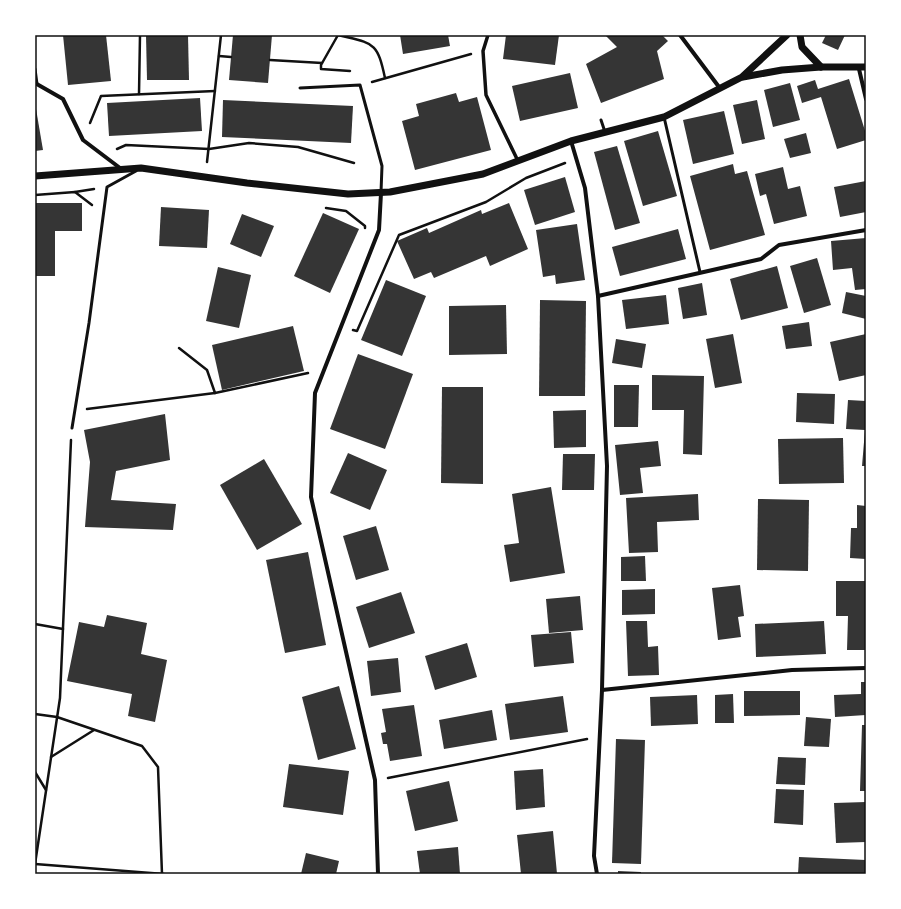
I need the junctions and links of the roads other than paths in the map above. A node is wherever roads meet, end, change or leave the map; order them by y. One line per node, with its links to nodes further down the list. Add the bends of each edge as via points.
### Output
1 (488, 35): 17 (street, via 484,51 486,95)
2 (680, 35): 10 (street)
3 (787, 35): 8 (street)
4 (800, 35): 5 (street, via 802,48)
5 (821, 67): 6 (street); 8 (street)
6 (862, 68): 12 (street)
7 (35, 69): 9 (lane)
8 (742, 77): 10 (street)
9 (36, 83): 18 (street, via 63,99 83,140)
10 (719, 87): 13 (street)
11 (300, 88): 21 (lane, via 360,85 382,166)
12 (866, 99)
13 (664, 117): 15 (street); 23 (lane)
14 (601, 120): 15 (lane)
15 (605, 132): 16 (street)
16 (571, 141): 17 (street); 24 (street, via 585,188)
17 (518, 161): 21 (street, via 483,174)
18 (120, 168): 19 (street); 20 (street)
19 (141, 168): 21 (street, via 348,194); 25 (lane, via 107,186)
20 (35, 176)
21 (380, 194): 28 (street, via 379,230 315,393 311,497 375,780)
22 (866, 230): 23 (street, via 779,245 761,258)
23 (700, 272): 24 (street)
24 (598, 296): 27 (street, via 607,466)
25 (72, 428)
26 (866, 668): 27 (street, via 792,670)
27 (602, 690): 29 (street, via 594,856)
28 (378, 874)
29 (597, 874)

